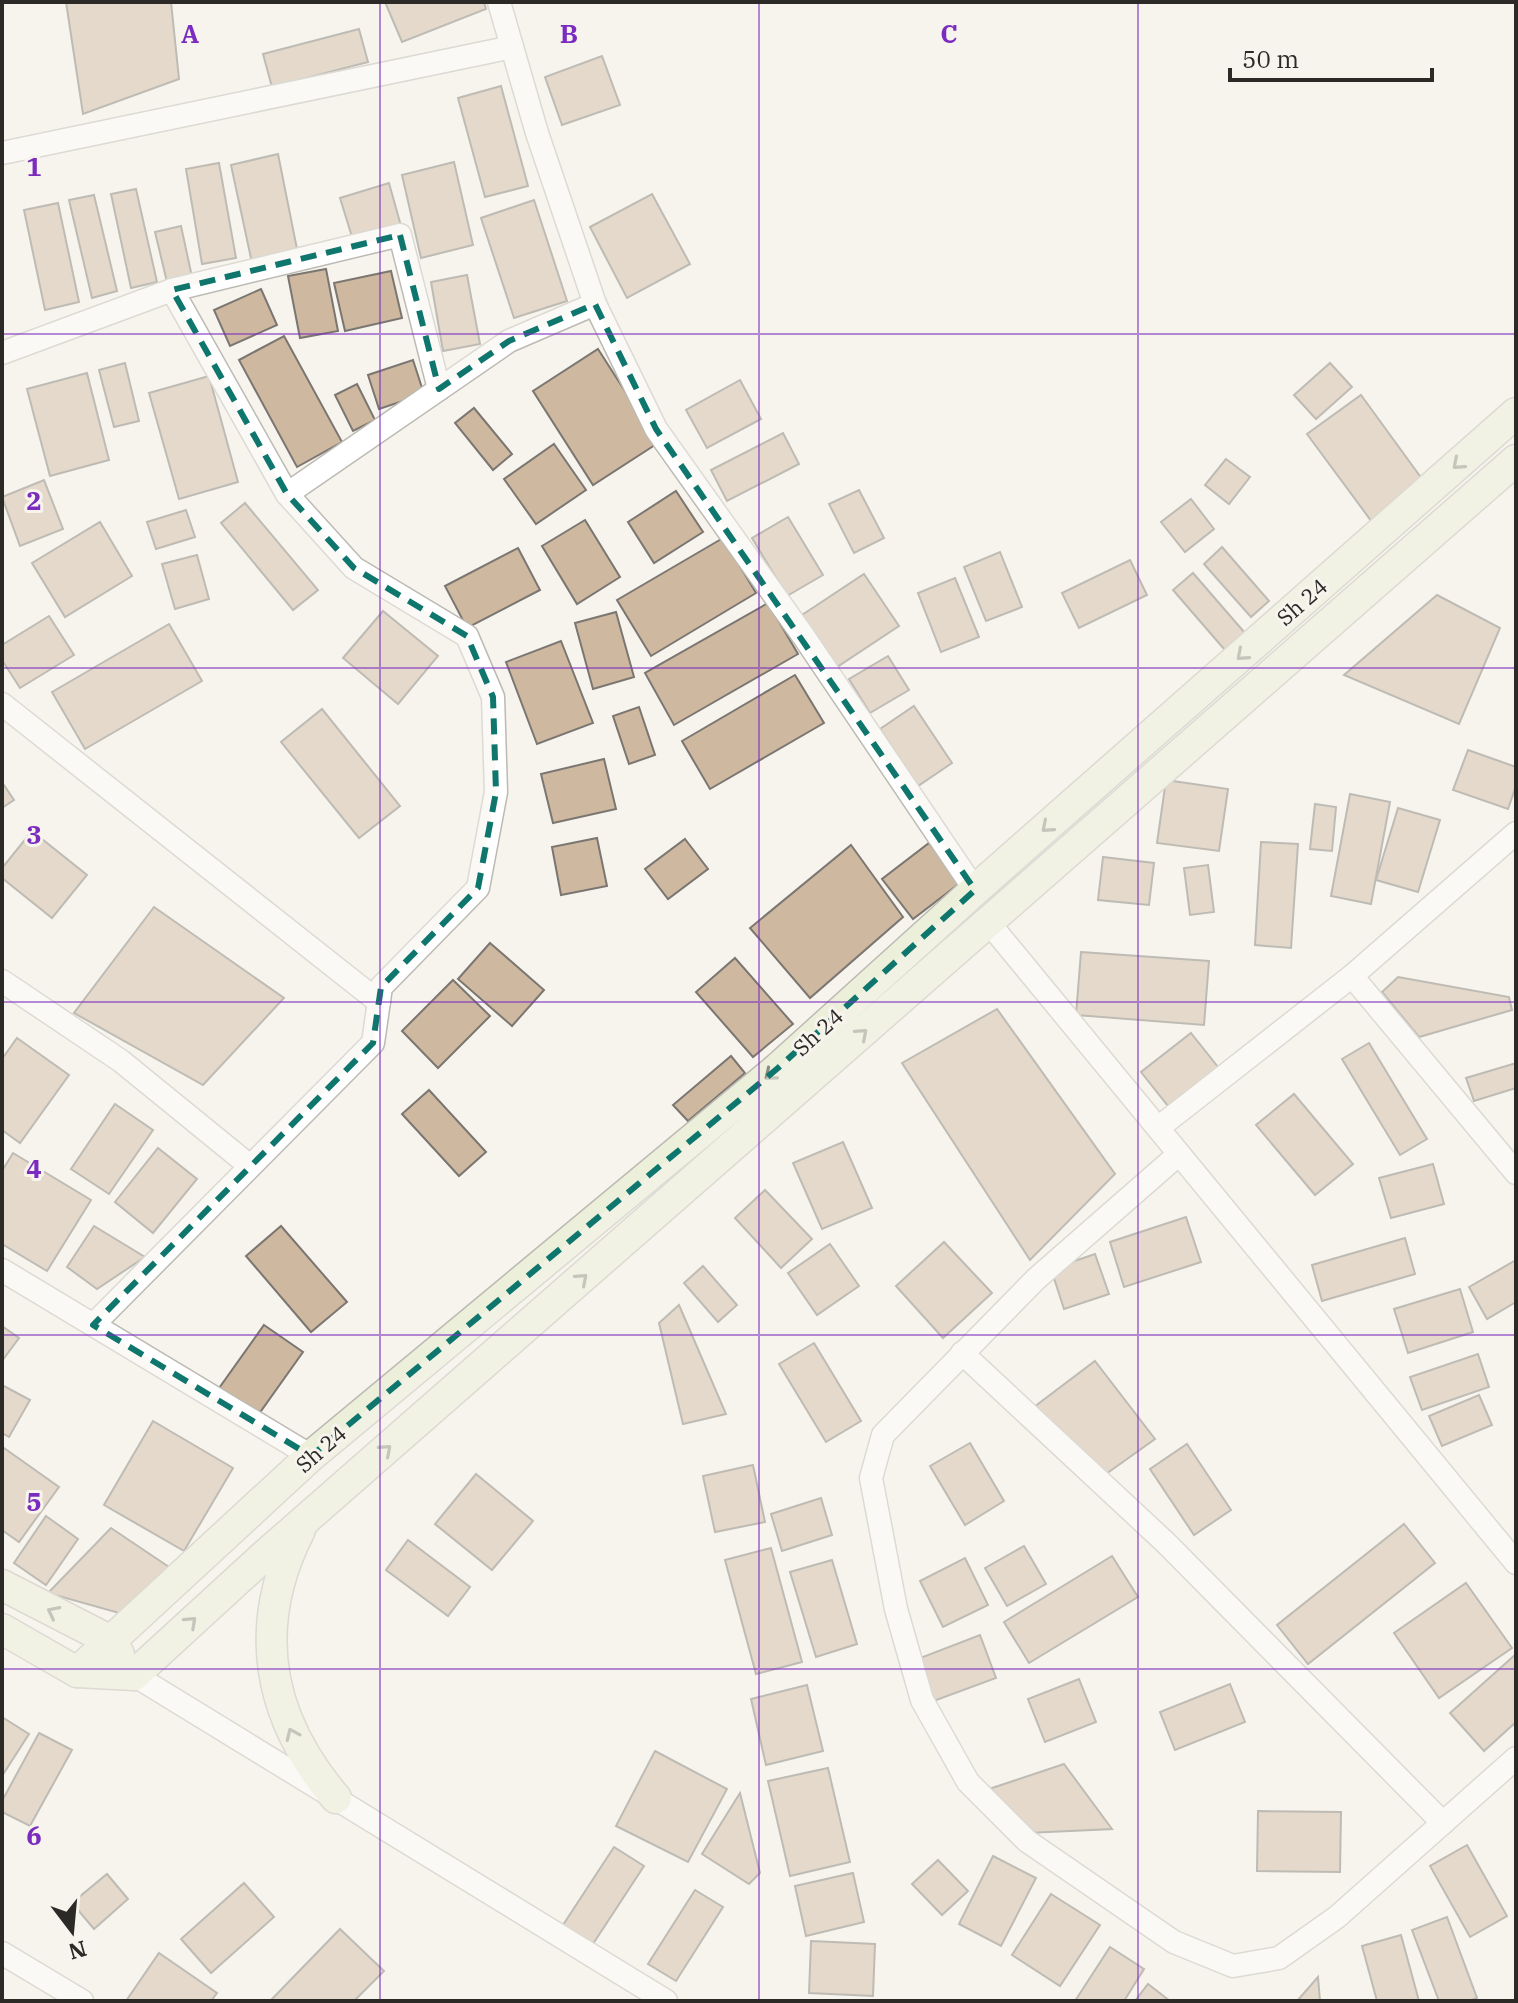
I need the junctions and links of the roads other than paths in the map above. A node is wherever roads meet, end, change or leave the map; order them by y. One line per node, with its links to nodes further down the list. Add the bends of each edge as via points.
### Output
1 (499, 2): 2 (street)
2 (512, 47): 3 (street); 5 (street)
3 (2, 153)
4 (172, 290): 6 (street); 7 (street, via 400,235); 10 (street)
5 (595, 304): 7 (street, via 509,341); 13 (street, via 656,429)
6 (2, 353)
7 (439, 389): 10 (street)
8 (1516, 413): 13 (street, Sh 24, one-way to 13)
9 (1516, 460): 14 (street, Sh 24)
10 (287, 494): 17 (street, via 354,568 467,636 493,697 496,792 478,888 381,987)
11 (2, 704): 17 (street)
12 (1516, 833): 15 (street)
13 (975, 890): 25 (street, Sh 24, one-way to 25, via 778,1068)
14 (989, 923): 18 (street); 26 (street, Sh 24, one-way to 14)
15 (1352, 976): 18 (street); 21 (street)
16 (2, 981): 20 (street, via 121,1061)
17 (379, 1002): 20 (street, via 373,1043)
18 (1158, 1128): 19 (street)
19 (1179, 1154): 24 (street, via 1036,1279); 27 (street)
20 (250, 1166): 23 (street)
21 (1516, 1173)
22 (2, 1270): 23 (street)
23 (93, 1325): 25 (street)
24 (962, 1353): 35 (street, via 1166,1543); 35 (street, via 883,1435 871,1478 896,1609 922,1700 968,1782 1027,1841 1174,1942 1233,1966 1279,1958 1337,1917)
25 (311, 1456): 30 (street, Sh 24)
26 (305, 1521): 32 (street, Sh 24, one-way to 26); 34 (street, one-way to 26, via 297,1744 275,1682 272,1615 290,1551)
27 (1516, 1563)
28 (2, 1585): 30 (street, one-way to 28)
29 (2, 1629): 31 (street)
30 (109, 1640): 31 (street, Sh 24); 32 (street)
31 (77, 1672): 32 (street)
32 (134, 1675): 34 (street)
33 (1516, 1758): 35 (street)
34 (336, 1798): 38 (street)
35 (1443, 1823)
36 (2, 1953): 37 (street)
37 (82, 2001)
38 (666, 2001)

